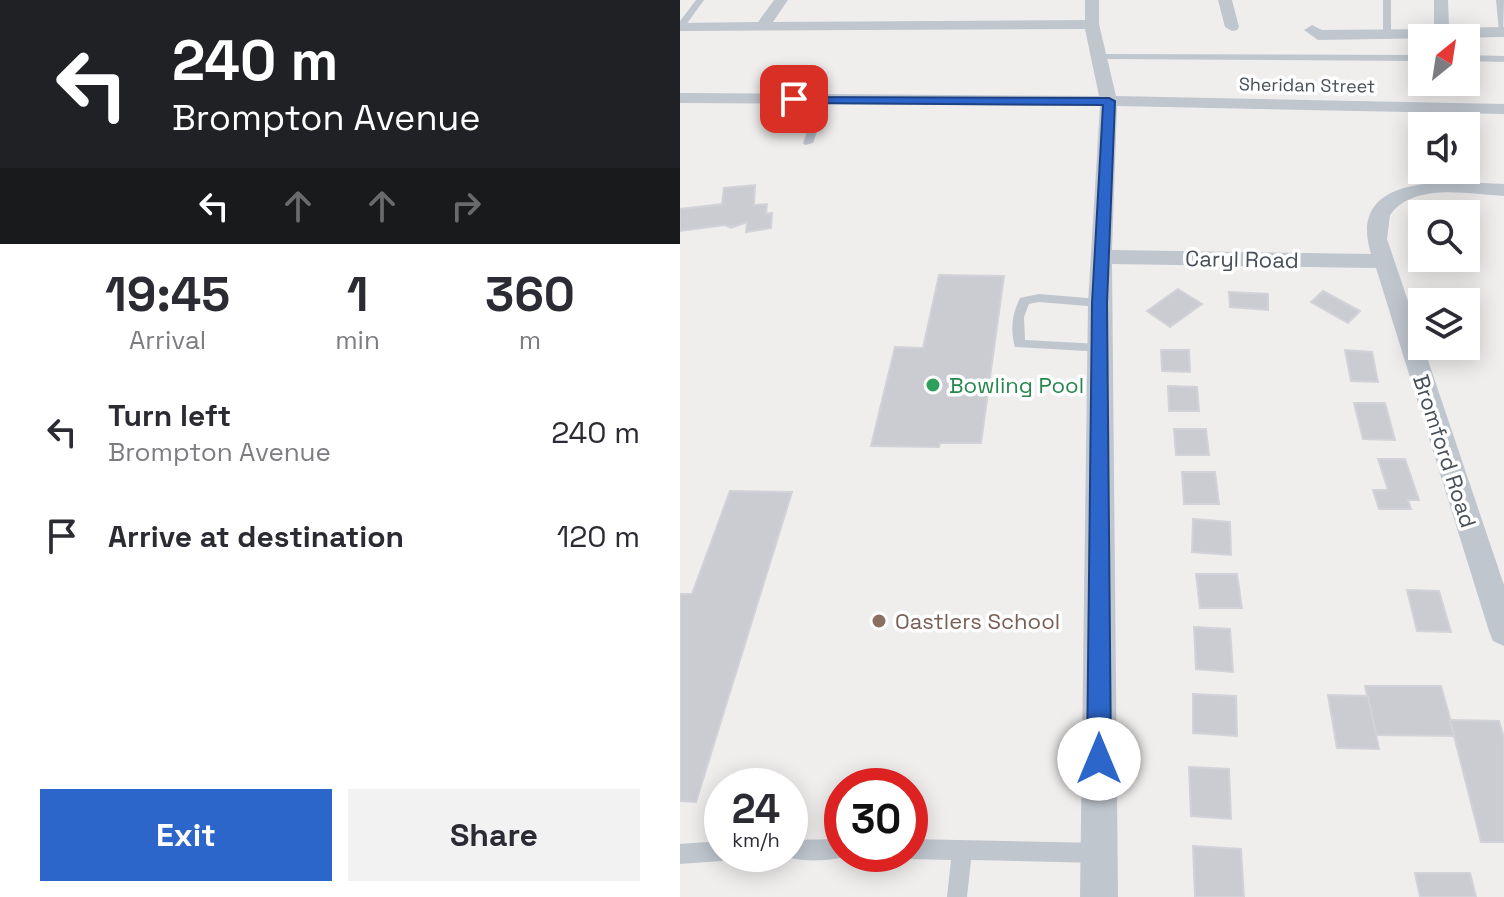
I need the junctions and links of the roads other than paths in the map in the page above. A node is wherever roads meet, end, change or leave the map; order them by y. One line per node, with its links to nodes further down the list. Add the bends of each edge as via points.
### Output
1 (700, 0): 10 (lane)
2 (781, 0): 9 (street)
3 (1225, 0): 11 (street)
4 (1387, 0): 16 (lane)
5 (1441, 0): 8 (street)
6 (1500, 0): 15 (lane)
7 (1092, 12): 9 (street); 17 (street)
8 (1442, 24)
9 (763, 26): 10 (street)
10 (680, 27)
11 (1233, 27)
12 (1312, 30): 16 (street, via 1318,35)
13 (1408, 32): 16 (street)
14 (1480, 32): 15 (street)
15 (1504, 32)
16 (1387, 33)
17 (1101, 56): 18 (lane); 23 (street)
18 (1408, 58)
19 (1480, 58): 20 (lane)
20 (1504, 59)
21 (680, 98): 22 (street, Sheridan Street)
22 (823, 100): 23 (street, Sheridan Street); 25 (lane)
23 (1109, 101): 24 (street, Sheridan Street); 27 (street)
24 (1504, 109)
25 (808, 143)
26 (1504, 190): 28 (street, Bromford Road, via 1405,192 1378,217)
27 (1102, 257): 28 (street, Caryl Road); 29 (street)
28 (1382, 261): 31 (street, Bromford Road)
29 (1099, 303): 30 (street); 30 (lane, via 1039,298 1024,301 1018,317 1019,344)
30 (1100, 349): 35 (street)
31 (1504, 631)
32 (928, 849): 33 (lane)
33 (962, 850): 35 (lane); 37 (lane)
34 (704, 852): 36 (lane)
35 (1099, 853): 38 (street)
36 (680, 854)
37 (957, 897)
38 (1099, 897)

